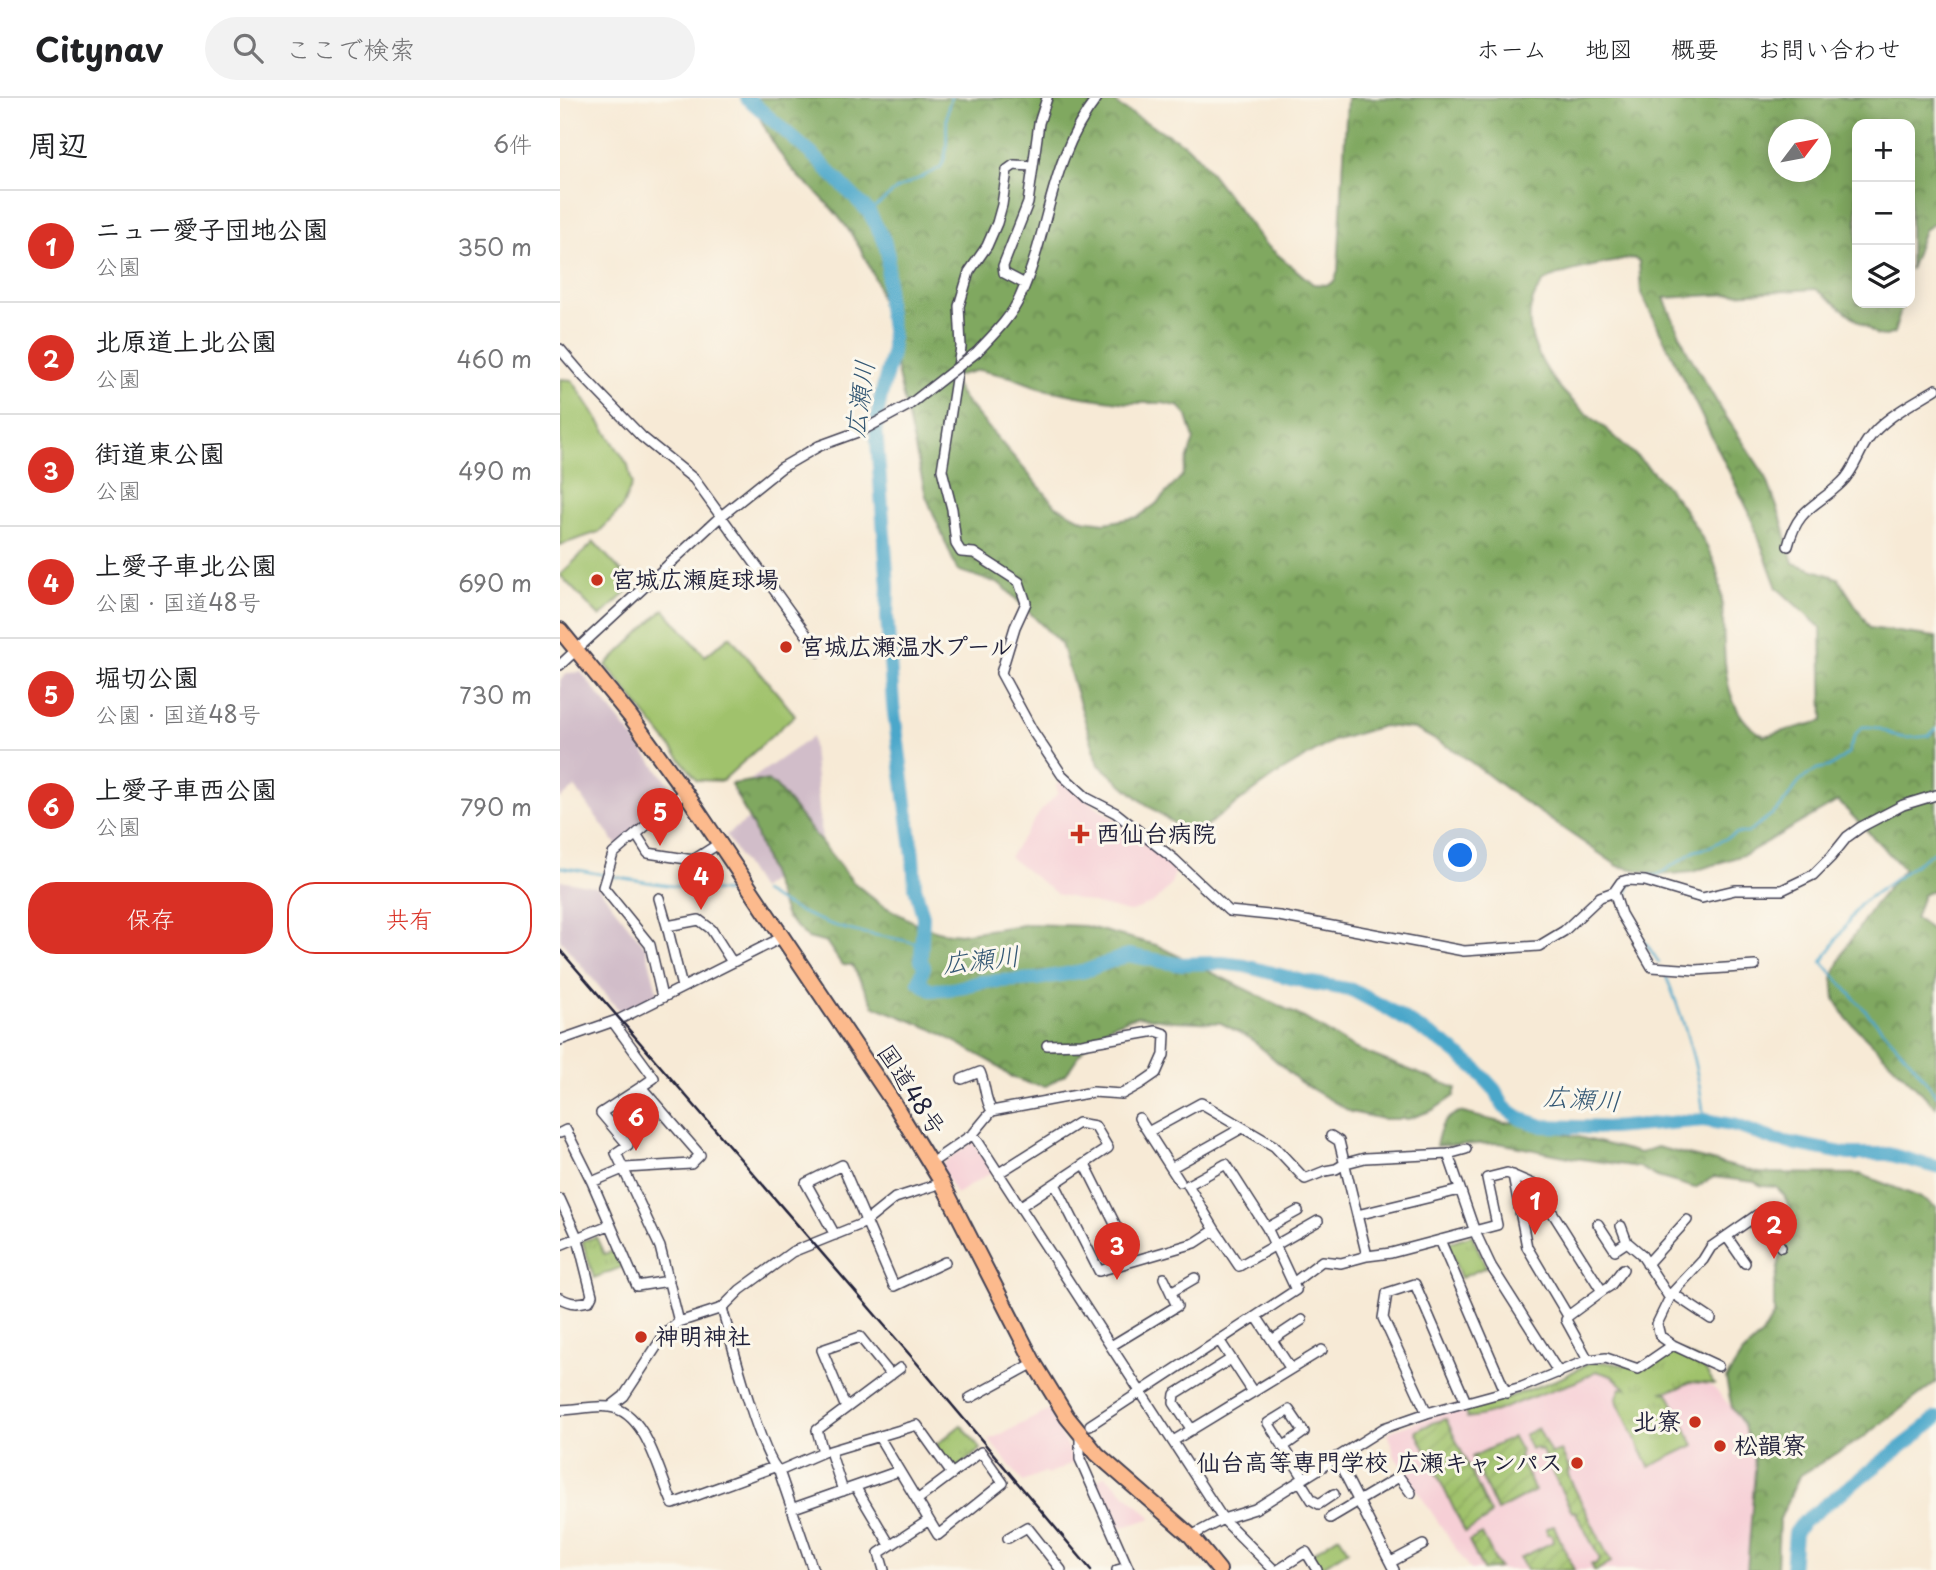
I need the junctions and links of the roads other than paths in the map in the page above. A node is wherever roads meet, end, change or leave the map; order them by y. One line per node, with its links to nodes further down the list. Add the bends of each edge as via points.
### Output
1 (1047, 98): 3 (street, via 1038,123)
2 (1097, 98): 4 (street, via 1064,152)
3 (1033, 166): 4 (street, via 1028,203 1003,266 1004,273); 17 (street, via 1014,165 1007,170 997,223 969,272 959,306 961,347 942,470 961,552 974,553 1019,582 1026,603 1001,673 1062,775 1175,860 1229,911 1464,951 1539,946 1564,931 1600,897)
4 (1025, 284): 7 (street, bridge, via 1012,310 977,352 941,383 863,430 819,446 781,468)
5 (560, 349): 7 (street, via 642,437 694,479)
6 (1936, 389): 8 (street, via 1881,424 1843,482 1797,520)
7 (720, 517): 10 (street); 11 (street)
8 (1788, 546)
9 (560, 630): 10 (highway, 国道48号)
10 (578, 649): 12 (street); 13 (highway, 国道48号)
11 (819, 652)
12 (560, 665)
13 (685, 792): 15 (street); 16 (highway, 国道48号)
14 (1936, 795): 17 (street, via 1903,805 1861,827 1813,875 1782,890 1735,890 1702,898 1633,880 1621,882)
15 (636, 834): 16 (street, via 648,853 693,860); 24 (street, via 613,854 603,887 650,945)
16 (720, 843): 20 (highway, 国道48号)
17 (1614, 892): 22 (street, via 1621,914 1652,967)
18 (659, 898): 19 (street)
19 (667, 926): 21 (street, via 699,920 711,929); 23 (street)
20 (783, 937): 21 (street); 39 (highway, 国道48号)
21 (732, 961): 23 (street)
22 (1755, 966)
23 (682, 987): 24 (street)
24 (662, 997): 25 (street)
25 (613, 1022): 26 (street); 29 (street, via 654,1078)
26 (560, 1040)
27 (1047, 1045): 30 (street, via 1156,1031 1165,1034 1164,1055 1156,1073 1122,1094 1093,1092)
28 (962, 1079): 30 (street, via 980,1072)
29 (641, 1087): 42 (street, via 601,1113 628,1145 616,1153); 42 (street, via 700,1155 691,1164)
30 (992, 1111): 35 (street)
31 (1139, 1118): 33 (street)
32 (1242, 1128): 33 (street, via 1200,1103); 40 (street, via 1274,1146 1305,1179); 43 (street)
33 (1148, 1132): 43 (street)
34 (560, 1133): 46 (street, via 566,1130)
35 (973, 1134): 39 (street); 44 (street)
36 (1331, 1136): 40 (street, via 1339,1141)
37 (1466, 1149): 38 (street)
38 (1448, 1154): 40 (street); 50 (street)
39 (931, 1163): 48 (highway, 国道48号)
40 (1346, 1163): 54 (street)
41 (1084, 1164): 44 (street, via 1108,1148 1095,1126 1078,1123); 49 (street); 73 (street)
42 (625, 1168): 46 (street); 80 (street, via 660,1247)
43 (1171, 1168): 47 (street)
44 (999, 1173): 52 (street)
45 (1513, 1175): 63 (street, via 1488,1178 1497,1225); 82 (street, via 1535,1185); 87 (street, via 1527,1247)
46 (592, 1182): 59 (street)
47 (1180, 1182)
48 (942, 1183): 56 (street, via 895,1198); 99 (highway, 国道48号)
49 (1055, 1184): 52 (street); 73 (street, via 1099,1271)
50 (1460, 1190): 54 (street); 63 (street)
51 (560, 1199): 66 (street)
52 (1021, 1206): 95 (street)
53 (1298, 1211): 61 (street)
54 (1357, 1215): 72 (street)
55 (1687, 1220): 76 (street)
56 (868, 1221): 64 (street); 64 (street, via 842,1165 806,1183); 74 (street, via 894,1286)
57 (1318, 1221): 70 (street)
58 (1598, 1224): 68 (street, via 1615,1250)
59 (609, 1225): 66 (street); 80 (street, via 636,1286)
60 (1621, 1226): 68 (street)
61 (1267, 1228): 62 (street, via 1226,1164 1188,1185); 70 (street)
62 (1215, 1230): 70 (street, via 1239,1266); 73 (street, via 1195,1243)
63 (1475, 1232): 67 (street); 103 (street, via 1491,1266)
64 (835, 1235): 86 (street, via 792,1252)
65 (1727, 1237): 71 (street, via 1757,1215); 75 (street); 84 (street, via 1711,1247)
66 (578, 1239): 69 (street); 85 (street, via 592,1295 589,1301 570,1304)
67 (1440, 1240): 72 (street); 107 (street)
68 (1628, 1242): 76 (street)
69 (560, 1245)
70 (1274, 1245): 81 (street)
71 (1781, 1247)
72 (1367, 1256): 81 (street, via 1340,1263 1322,1261)
73 (1133, 1260)
74 (946, 1262)
75 (1745, 1263)
76 (1647, 1264): 84 (street)
77 (1623, 1269): 82 (street)
78 (1164, 1278): 83 (street)
79 (1195, 1278): 83 (street)
80 (669, 1281): 91 (street)
81 (1293, 1283): 92 (street, via 1296,1290)
82 (1602, 1291): 87 (street)
83 (1171, 1292): 95 (street, via 1177,1306)
84 (1670, 1295): 88 (street); 94 (street, via 1657,1324 1660,1336)
85 (560, 1298)
86 (722, 1308): 91 (street); 120 (street, via 749,1401)
87 (1568, 1315): 98 (street, via 1566,1320)
88 (1711, 1319)
89 (1258, 1320): 93 (street)
90 (1302, 1320): 93 (street)
91 (679, 1322): 110 (street, via 664,1335 624,1396)
92 (1219, 1340): 97 (street); 105 (street)
93 (1272, 1340): 102 (street)
94 (1673, 1345): 98 (street, via 1638,1369 1606,1359); 100 (street)
95 (1111, 1346): 105 (street)
96 (1322, 1350): 102 (street)
97 (1231, 1359): 106 (street); 115 (street, via 1175,1394 1174,1403)
98 (1588, 1360): 103 (street)
99 (1034, 1363): 108 (street); 114 (highway, 国道48号, via 1047,1387)
100 (1718, 1366)
101 (900, 1368): 104 (street)
102 (1291, 1369): 106 (street)
103 (1559, 1373): 107 (street)
104 (891, 1375): 111 (street); 111 (street, via 860,1337 822,1350)
105 (1140, 1391): 114 (street); 117 (street)
106 (1254, 1392): 115 (street)
107 (1506, 1393): 109 (street)
108 (971, 1398)
109 (1466, 1402): 113 (street); 113 (street, via 1415,1284 1387,1293 1383,1318)
110 (610, 1407): 112 (street); 120 (street, via 629,1415 644,1433 673,1503)
111 (846, 1408): 120 (street, via 817,1430 822,1452)
112 (560, 1410)
113 (1427, 1413): 119 (street, via 1384,1428)
114 (1085, 1430): 134 (highway, 国道48号, via 1118,1474); 139 (street, via 1080,1458)
115 (1192, 1430): 117 (street)
116 (879, 1437): 121 (street); 122 (street, via 917,1425); 125 (street, via 830,1451)
117 (1173, 1441): 132 (street)
118 (1283, 1447): 123 (street)
119 (1336, 1457): 123 (street); 129 (street)
120 (776, 1469): 130 (street)
121 (899, 1471): 124 (street); 128 (street)
122 (952, 1474): 128 (street); 133 (street, via 981,1452 1003,1483 939,1535)
123 (1302, 1480): 127 (street, via 1319,1504); 132 (street, via 1254,1510)
124 (856, 1488): 125 (street); 136 (street)
125 (843, 1491): 130 (street)
126 (1411, 1493): 129 (street, via 1399,1477)
127 (1334, 1494)
128 (917, 1500): 133 (street)
129 (1359, 1501): 131 (street); 138 (street)
130 (791, 1509): 140 (street)
131 (1330, 1518)
132 (1223, 1519): 134 (street); 145 (street)
133 (929, 1520): 136 (street)
134 (1191, 1536): 144 (highway, 国道48号)
135 (1008, 1538): 142 (street, via 1027,1528)
136 (890, 1545): 141 (street, via 879,1553)
137 (1423, 1545): 138 (street)
138 (1392, 1566)
139 (1128, 1569): 143 (street)
140 (813, 1570)
141 (884, 1570)
142 (1061, 1570)
143 (1117, 1570)
144 (1220, 1570)
145 (1276, 1570): 146 (street, via 1306,1552)
146 (1317, 1570)

